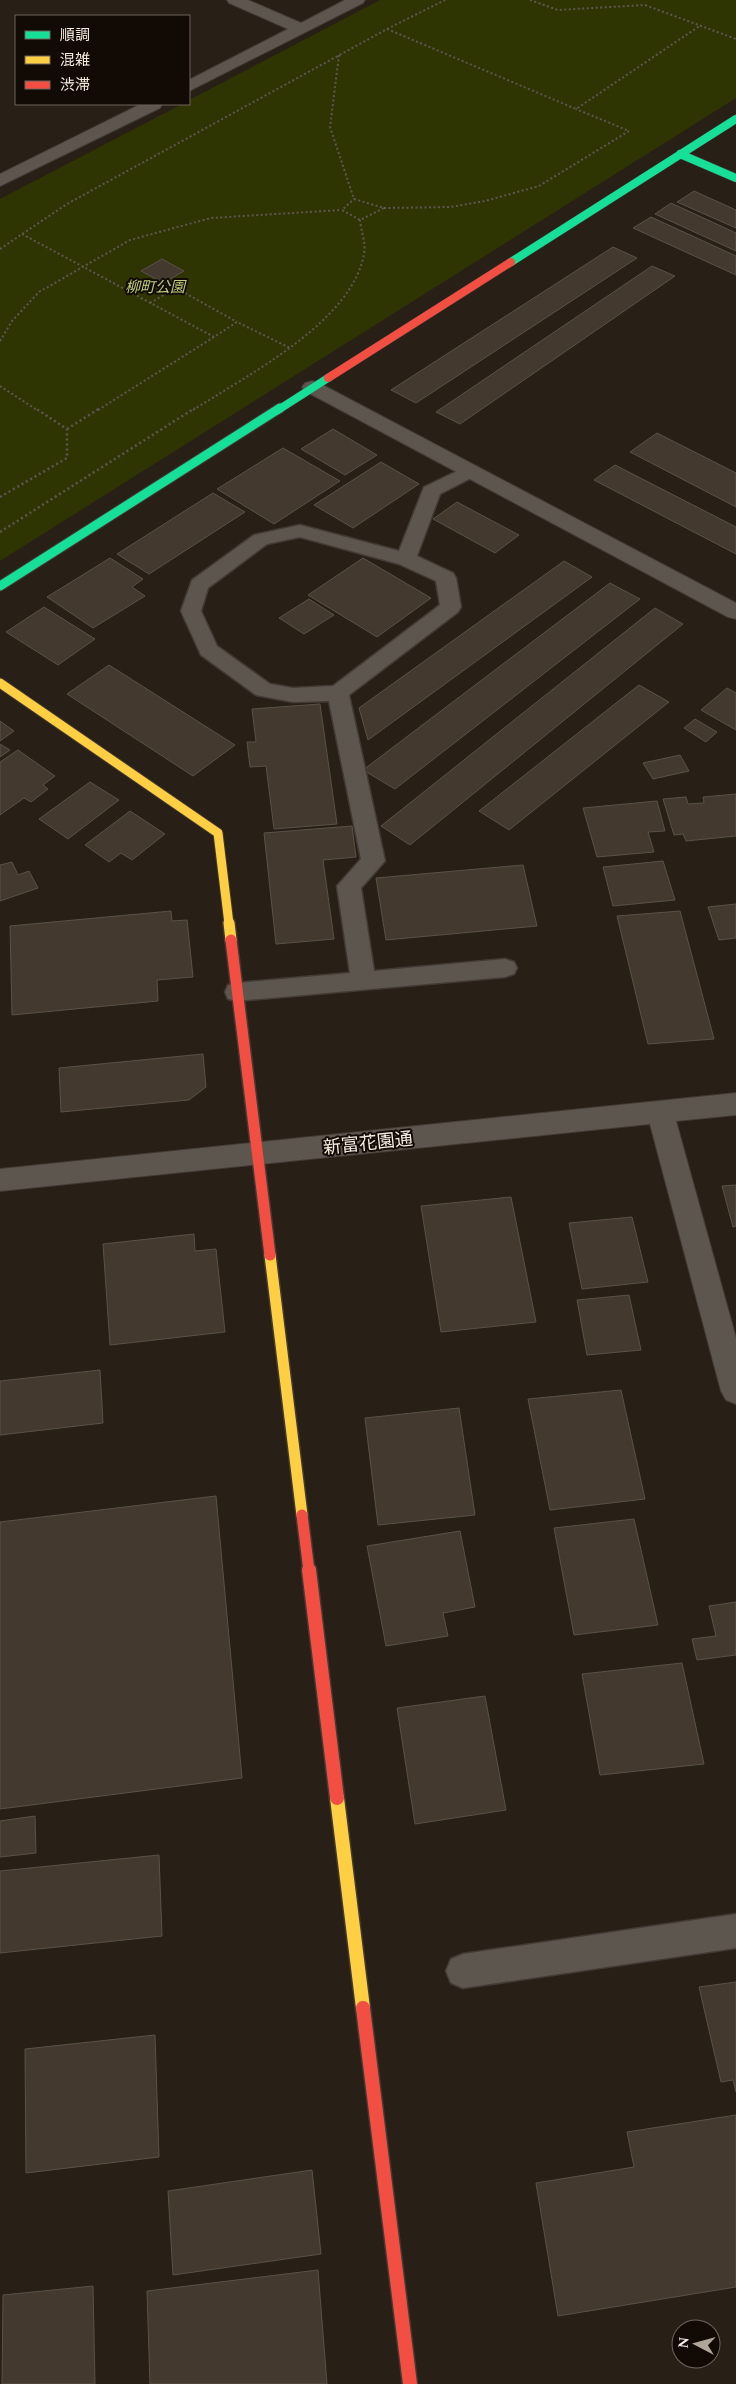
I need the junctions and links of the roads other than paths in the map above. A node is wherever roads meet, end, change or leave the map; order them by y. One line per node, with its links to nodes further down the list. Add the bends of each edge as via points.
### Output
1 (235, 0): 3 (street)
2 (357, 0): 3 (street)
3 (302, 29): 4 (street)
4 (190, 85)
5 (152, 105): 9 (street)
6 (736, 119): 7 (street)
7 (680, 154): 8 (street); 10 (street)
8 (736, 178)
9 (0, 182)
10 (312, 387): 11 (street); 13 (street)
11 (470, 471): 12 (lane, via 431,491); 14 (street)
12 (406, 559): 16 (lane, via 446,578 451,607); 16 (lane, via 300,531 261,539 199,585 191,611 208,650 264,690 293,695)
13 (0, 586)
14 (736, 612)
15 (0, 683): 19 (street, via 218,833)
16 (338, 693): 18 (lane, via 373,861 349,886)
17 (505, 968): 18 (lane)
18 (363, 981): 19 (lane)
19 (237, 992): 22 (street)
20 (736, 1104): 21 (street, 新富花園通)
21 (660, 1112): 22 (street, 新富花園通); 24 (street)
22 (256, 1155): 23 (street, 新富花園通); 27 (street)
23 (0, 1180)
24 (736, 1391)
25 (736, 1931): 26 (lane)
26 (463, 1971)
27 (410, 2384)

